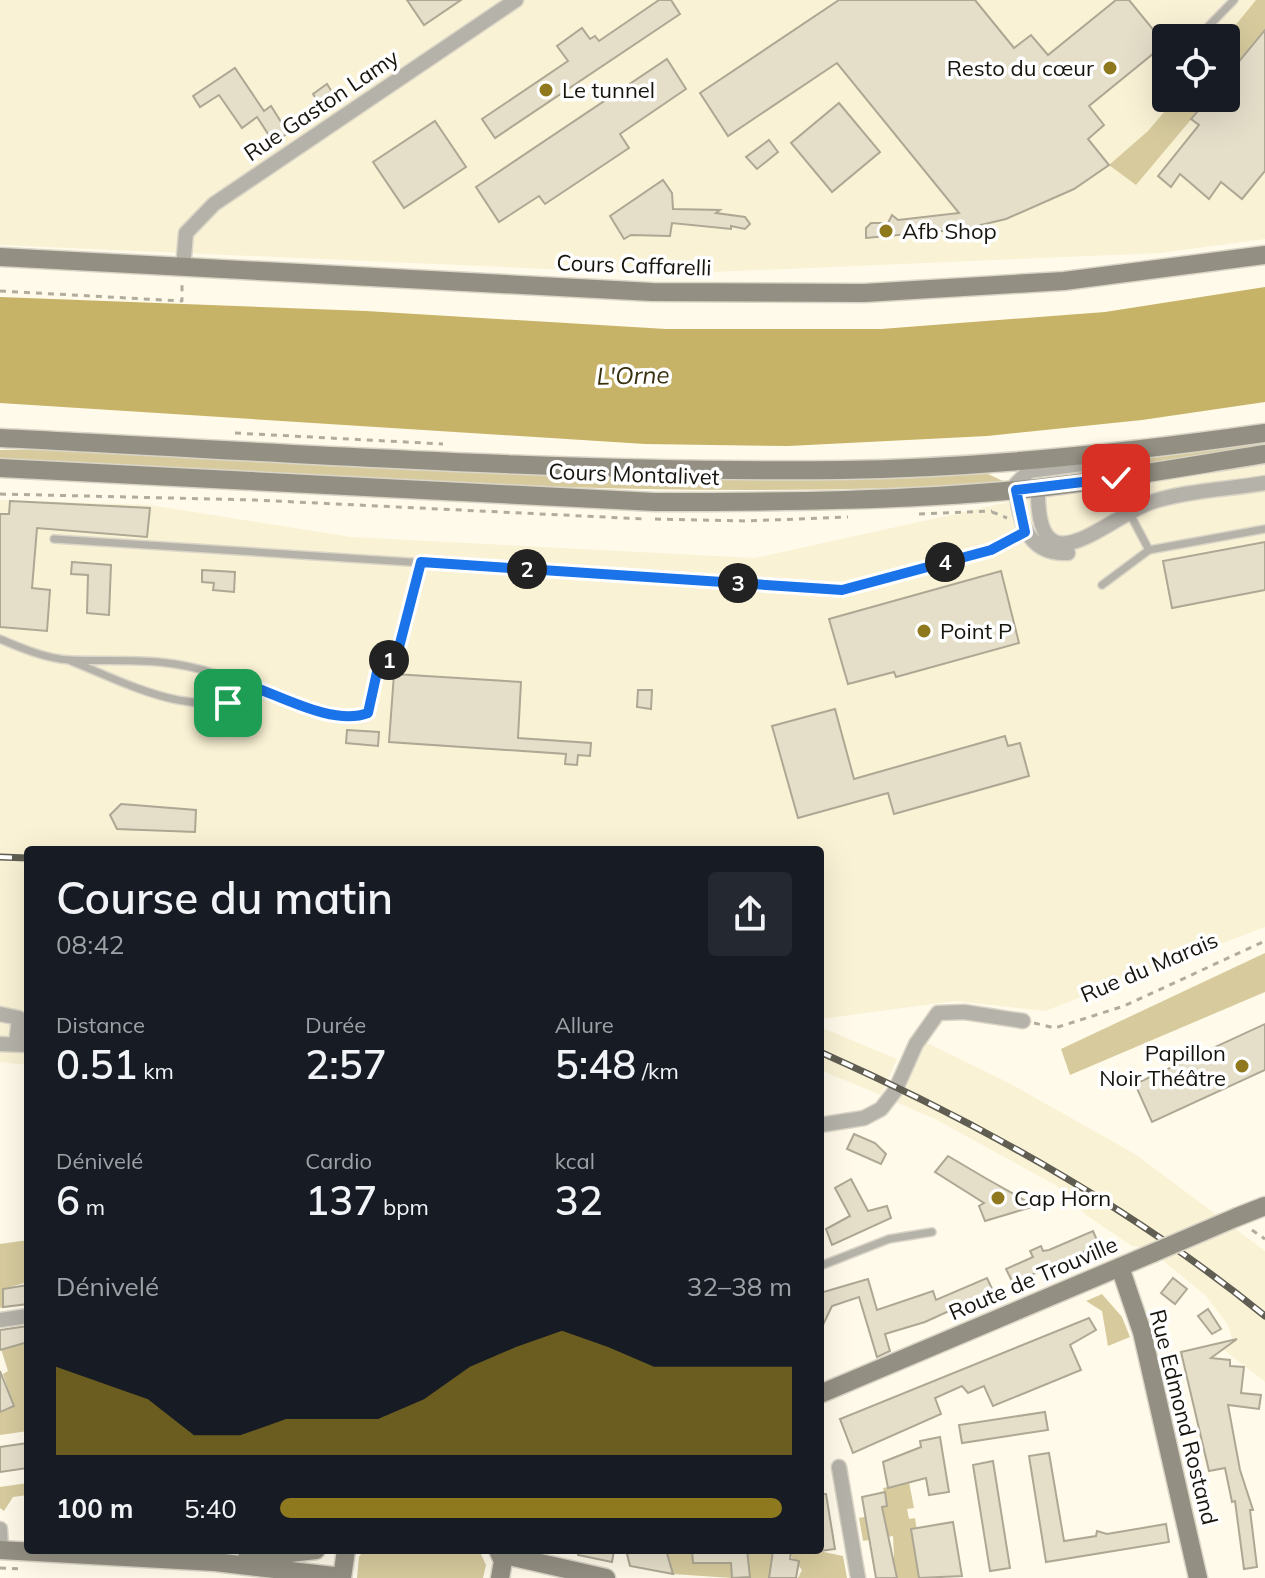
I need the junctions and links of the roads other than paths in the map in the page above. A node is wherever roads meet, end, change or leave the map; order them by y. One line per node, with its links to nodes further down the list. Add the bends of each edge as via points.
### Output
1 (516, 0): 6 (street, Rue Gaston Lamy, via 214,204 186,233)
2 (1234, 0): 3 (lane)
3 (1211, 24)
4 (1265, 255): 6 (main road, Cours Caffarelli, via 1064,281 864,293 652,292)
5 (0, 257): 6 (main road, Cours Caffarelli)
6 (183, 268)
7 (1265, 433): 9 (main road, Cours Montalivet)
8 (0, 438): 9 (main road, Cours Montalivet, via 657,470 844,470)
9 (1125, 449): 14 (street, via 1116,460 1029,471 1018,479)
10 (1265, 454): 13 (main road, Cours Montalivet)
11 (0, 468): 14 (main road, Cours Montalivet, via 655,502)
12 (1265, 483): 15 (street, via 1151,502)
13 (1038, 488): 14 (main road, Cours Montalivet); 15 (street, via 1040,526 1050,540 1077,543)
14 (1016, 490): 17 (street)
15 (1124, 518): 17 (street, via 1088,547 1065,553 1036,545); 19 (lane)
16 (1265, 529): 19 (lane)
17 (1025, 532): 20 (lane, via 991,550 842,590)
18 (54, 539): 20 (lane)
19 (1149, 550): 21 (lane)
20 (421, 562): 24 (lane, via 397,655 377,672 368,713 330,713)
21 (1102, 585)
22 (0, 639): 23 (lane)
23 (69, 660): 24 (lane, via 126,658 195,667); 24 (lane, via 161,696 210,704 238,698)
24 (251, 686)
25 (0, 1014): 28 (street, via 19,1018)
26 (1023, 1021): 29 (street, via 938,1013 881,1109 864,1118)
27 (0, 1044): 28 (street)
28 (22, 1045)
29 (824, 1124)
30 (1265, 1206): 33 (main road, Route de Trouville, bridge)
31 (932, 1232): 32 (lane, via 889,1239)
32 (824, 1264)
33 (1120, 1267): 36 (main road, Route de Trouville); 51 (main road, Rue Edmond Rostand, via 1142,1332)
34 (24, 1317): 35 (street)
35 (0, 1320)
36 (824, 1392)
37 (839, 1467): 50 (street)
38 (0, 1529): 39 (street)
39 (0, 1550): 40 (main road)
40 (24, 1551)
41 (72, 1554): 46 (main road)
42 (282, 1554): 46 (main road)
43 (345, 1554): 47 (main road)
44 (500, 1554): 48 (main road)
45 (507, 1554): 49 (main road)
46 (215, 1562): 47 (main road)
47 (342, 1578)
48 (500, 1578)
49 (606, 1578)
50 (858, 1578)
51 (1198, 1578)

